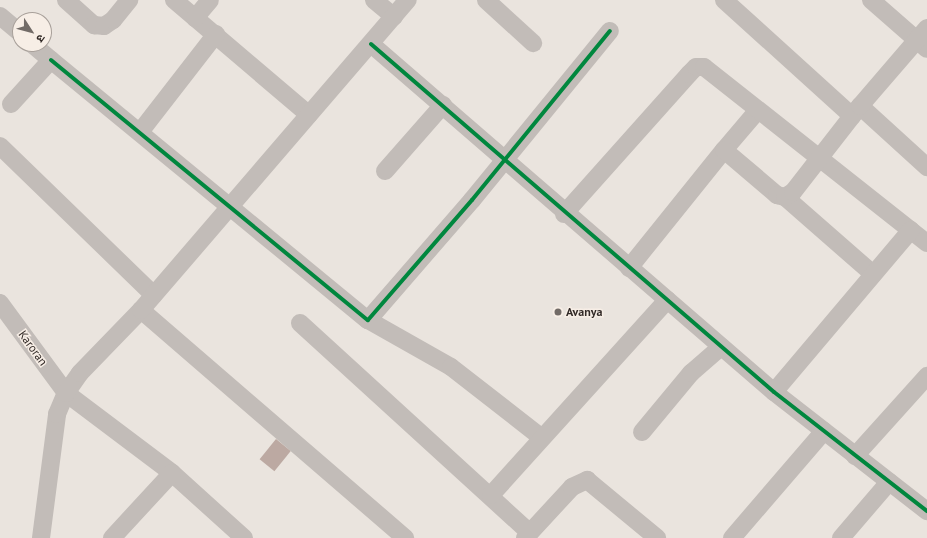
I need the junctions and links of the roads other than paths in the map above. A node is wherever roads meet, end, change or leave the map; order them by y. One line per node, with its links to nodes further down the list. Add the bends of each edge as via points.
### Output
1 (66, 0): 2 (street, via 94,24 104,26 113,20)
2 (129, 0)
3 (174, 0): 12 (street)
4 (210, 0): 12 (street)
5 (374, 0): 11 (street)
6 (408, 0): 11 (street)
7 (486, 0): 17 (street)
8 (724, 0): 24 (street)
9 (871, 0): 16 (street)
10 (0, 16): 13 (street)
11 (394, 17): 18 (street)
12 (195, 18): 15 (street)
13 (12, 26)
14 (610, 31): 30 (street)
15 (216, 34): 25 (street); 26 (street)
16 (923, 39): 24 (street)
17 (532, 43)
18 (371, 44): 22 (street); 25 (street)
19 (42, 52): 20 (street)
20 (51, 60): 21 (street); 26 (street)
21 (11, 104)
22 (444, 106): 30 (street); 32 (street)
23 (758, 110): 28 (street); 29 (street); 35 (street, via 710,71 704,67 696,67)
24 (856, 111): 29 (street); 31 (street)
25 (309, 115): 34 (street)
26 (140, 132): 34 (street)
27 (0, 146): 40 (street)
28 (724, 150): 33 (street, via 777,194); 38 (street)
29 (821, 157): 33 (street, via 793,192); 36 (street)
30 (506, 158): 35 (street); 44 (street)
31 (927, 167)
32 (385, 171)
33 (785, 197): 39 (street)
34 (229, 206): 40 (street); 44 (street)
35 (564, 214): 38 (street)
36 (910, 230): 37 (street); 39 (street)
37 (927, 243)
38 (629, 268): 41 (street)
39 (873, 274): 48 (street)
40 (154, 295): 43 (street)
41 (667, 300): 46 (street); 52 (street)
42 (0, 303): 49 (street, Karoran)
43 (141, 310): 49 (street, via 80,373); 62 (street)
44 (368, 320): 52 (street, via 451,367)
45 (300, 323): 56 (street)
46 (721, 347): 48 (street); 51 (street, via 691,373)
47 (927, 376): 53 (street)
48 (774, 392): 50 (street)
49 (66, 393): 54 (street, Karoran); 59 (street, via 57,414)
50 (824, 431): 53 (street); 64 (street)
51 (642, 432)
52 (541, 437): 56 (street)
53 (855, 456): 55 (street)
54 (172, 473): 60 (street); 61 (street, Karoran)
55 (888, 482): 57 (street); 65 (street)
56 (491, 495): 58 (street)
57 (927, 510)
58 (528, 536): 63 (street, via 572,486 587,480)
59 (40, 538)
60 (112, 538)
61 (244, 538)
62 (405, 538)
63 (657, 538)
64 (732, 538)
65 (840, 538)

